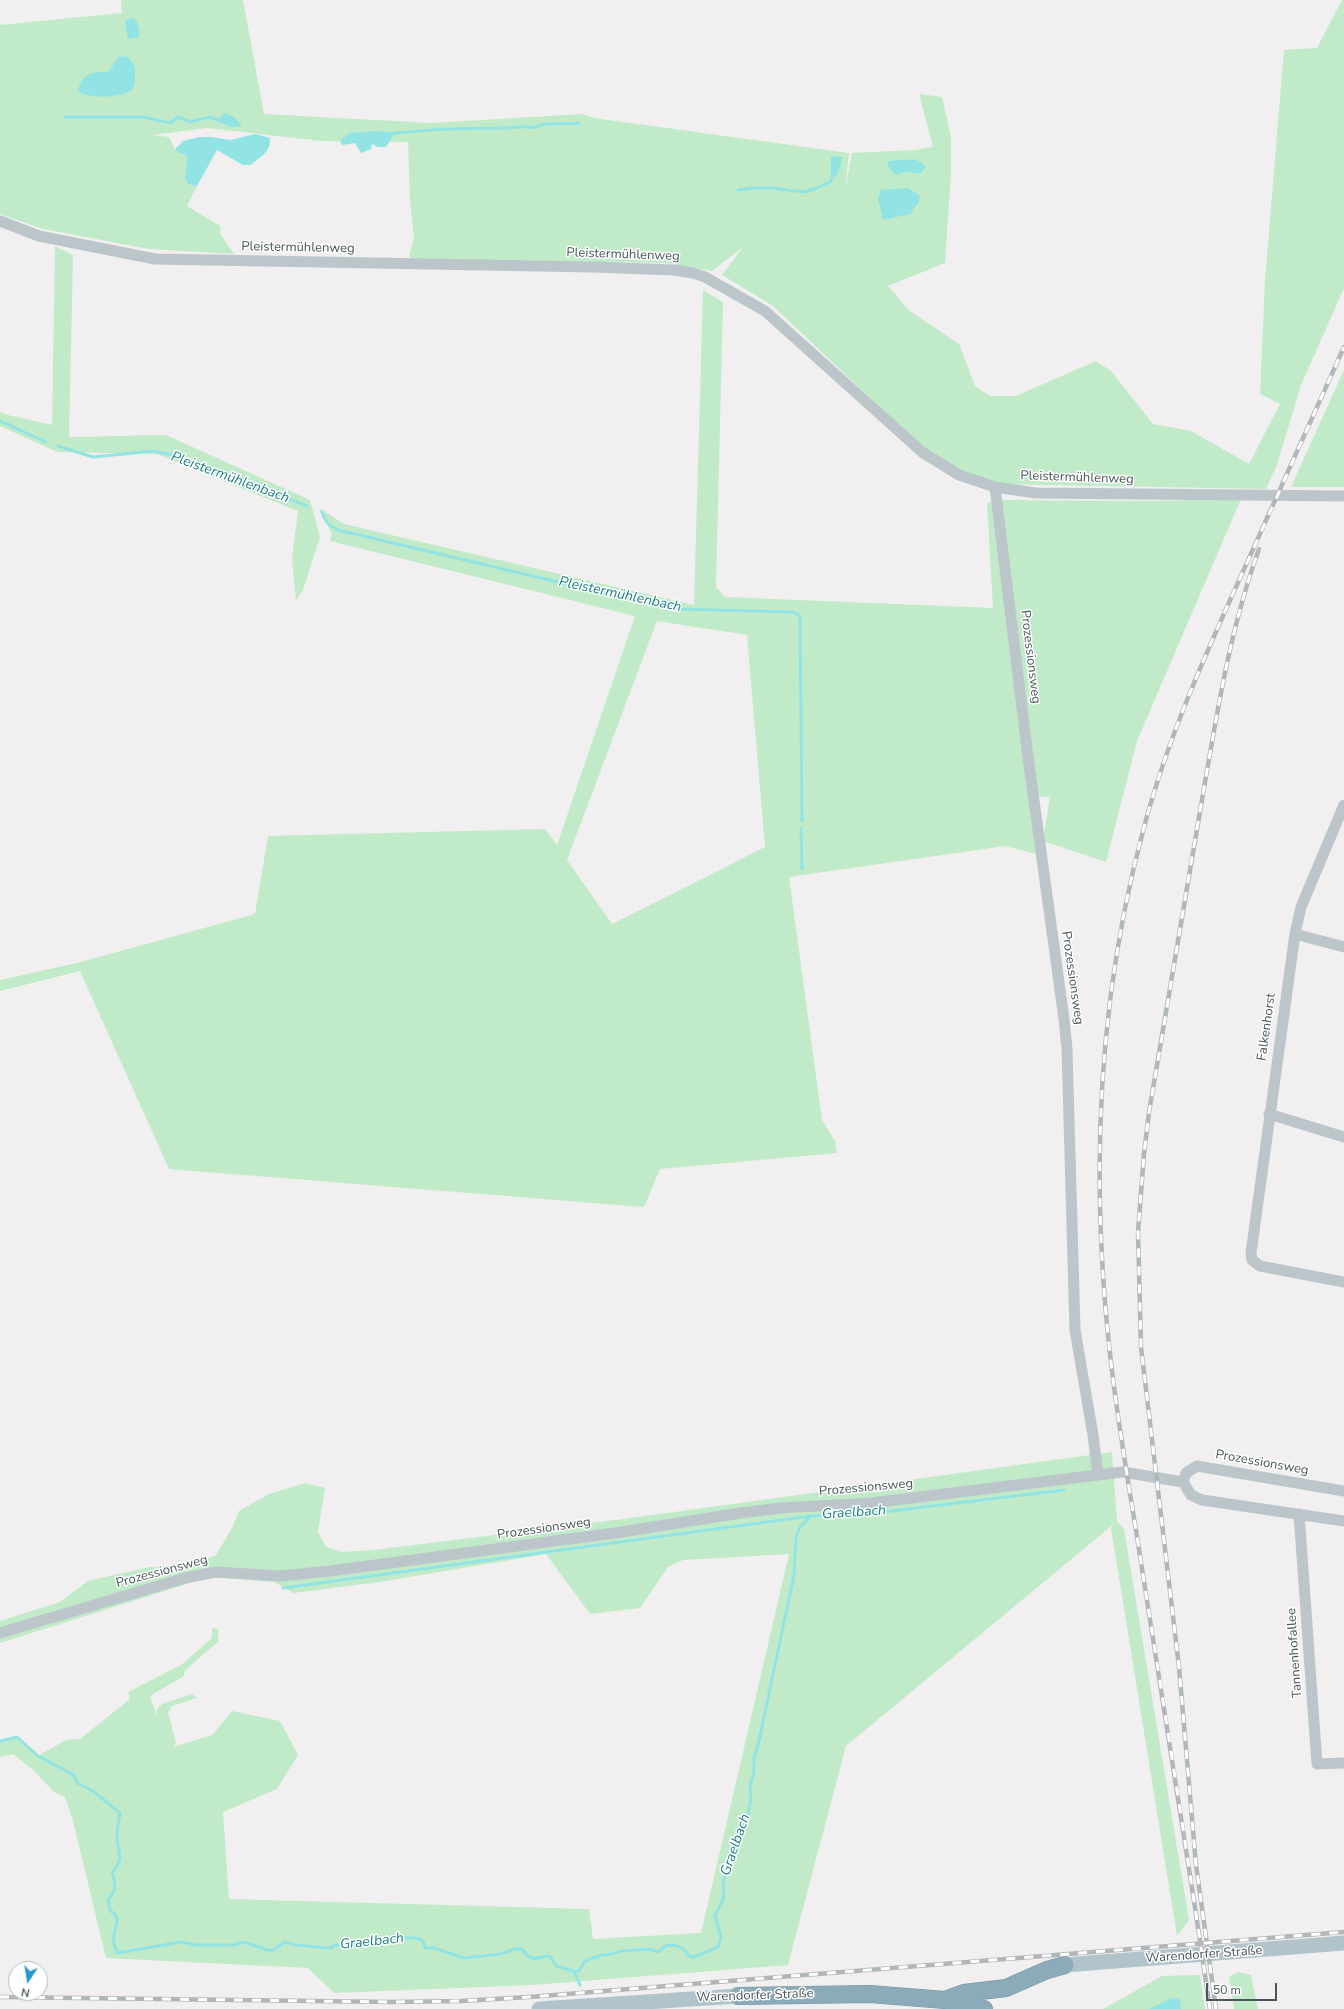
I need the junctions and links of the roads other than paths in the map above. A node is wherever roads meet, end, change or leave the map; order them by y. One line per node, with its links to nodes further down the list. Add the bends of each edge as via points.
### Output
1 (0, 222): 2 (street, Pleistermühlenweg, via 39,236 155,259 592,267 693,273 705,277 765,311 922,452 959,475)
2 (995, 487): 3 (street, Pleistermühlenweg, via 1036,493); 10 (street, Prozessionsweg, via 1028,757 1064,1019 1075,1330)
3 (1344, 496)
4 (1344, 805): 5 (street, Falkenhorst, via 1300,907)
5 (1295, 934): 6 (street); 7 (street, Falkenhorst)
6 (1344, 947)
7 (1269, 1114): 8 (street); 9 (street, Falkenhorst, via 1251,1249 1252,1260 1260,1266)
8 (1344, 1137)
9 (1344, 1282)
10 (1098, 1475): 11 (street, Prozessionsweg, via 1123,1472); 15 (street, Prozessionsweg, via 878,1502 740,1513 622,1532 330,1571 280,1576 216,1572 184,1578)
11 (1183, 1482): 12 (street, Prozessionsweg, via 1186,1473 1197,1466); 13 (street, via 1191,1495 1202,1500)
12 (1344, 1491)
13 (1299, 1514): 14 (street); 16 (street, Tannenhofallee, via 1317,1764)
14 (1344, 1521)
15 (0, 1633)
16 (1344, 1763)
17 (1344, 1944): 18 (main road, Warendorfer Straße)
18 (1065, 1965): 20 (highway, via 1006,1988 964,1993)
19 (738, 1996): 20 (highway, Warendorfer Straße, via 852,1993); 21 (main road, Warendorfer Straße)
20 (945, 2000): 22 (highway, Warendorfer Straße)
21 (539, 2009)
22 (984, 2009)

